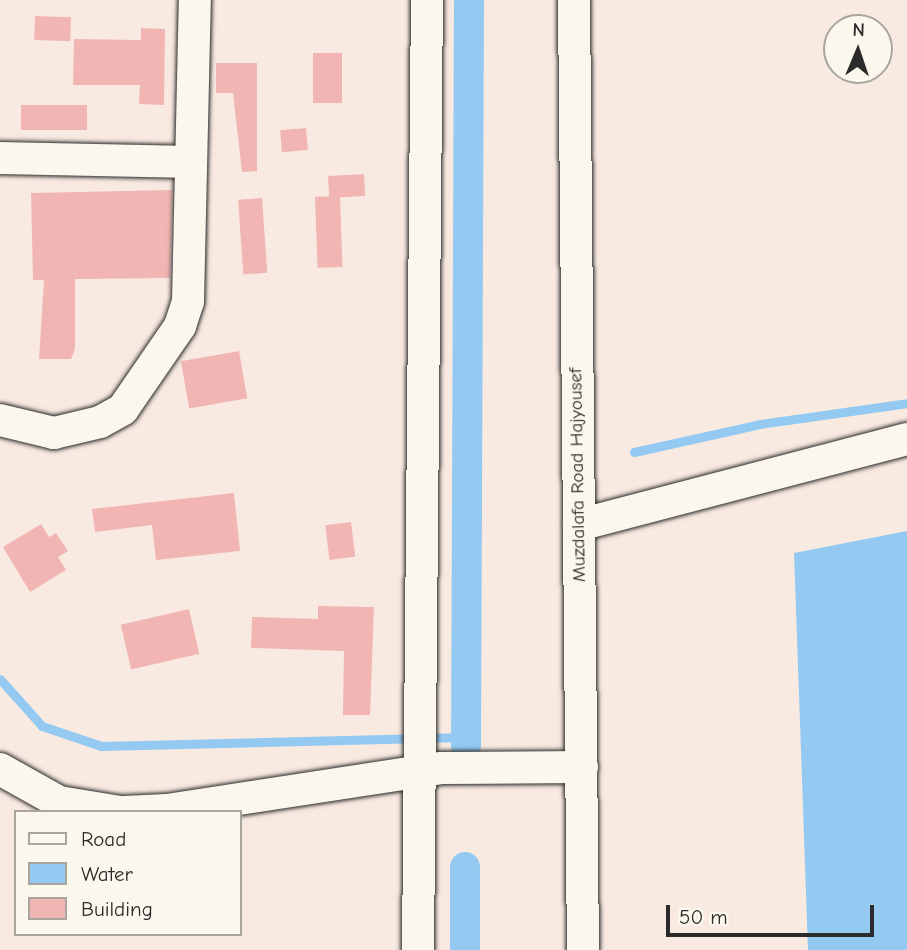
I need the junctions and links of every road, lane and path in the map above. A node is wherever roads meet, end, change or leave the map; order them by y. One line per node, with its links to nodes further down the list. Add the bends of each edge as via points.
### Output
1 (195, 0): 5 (street)
2 (427, 0): 11 (street)
3 (573, 0): 8 (street, Muzdalafa Road Hajyousef)
4 (0, 158): 5 (street)
5 (188, 162): 6 (street, via 188,301 180,326 131,399 100,422 69,432)
6 (0, 420)
7 (907, 439): 8 (street)
8 (579, 526): 9 (street, Muzdalafa Road Hajyousef)
9 (582, 767): 11 (street); 15 (street, Muzdalafa Road Hajyousef)
10 (0, 769): 12 (street, via 59,802)
11 (419, 772): 13 (street); 14 (street)
12 (109, 810)
13 (167, 810)
14 (418, 950)
15 (583, 950)

